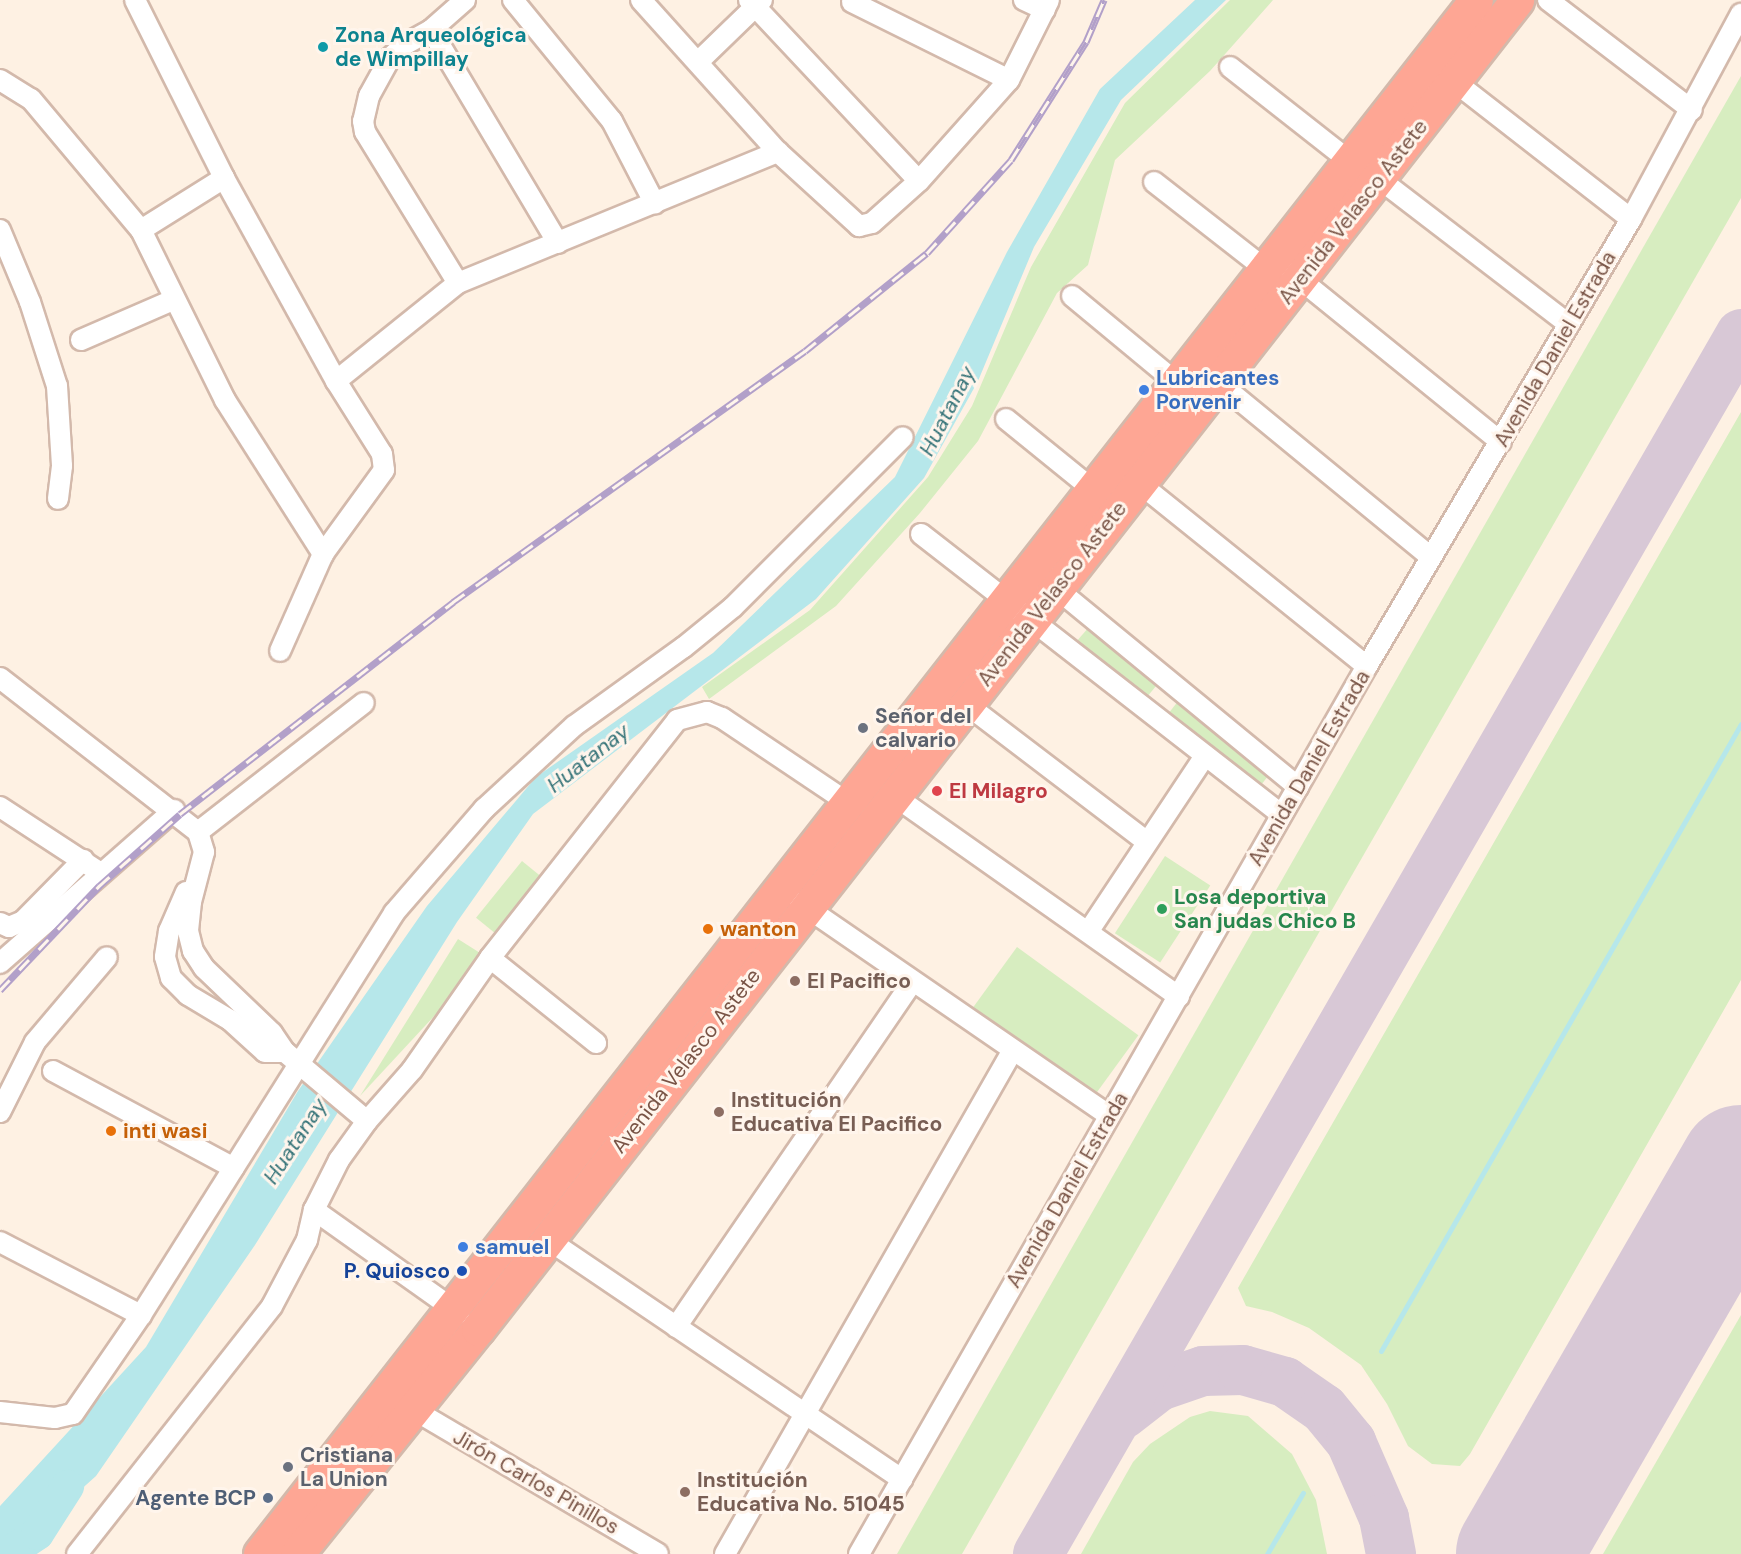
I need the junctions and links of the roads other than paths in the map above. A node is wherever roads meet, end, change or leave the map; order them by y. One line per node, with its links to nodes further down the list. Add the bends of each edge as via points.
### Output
1 (135, 0): 22 (street)
2 (465, 0): 13 (street)
3 (513, 0): 26 (street, via 612,121)
4 (641, 0): 14 (street)
5 (1024, 0): 11 (street)
6 (1476, 0): 21 (highway, Avenida Velasco Astete)
7 (1517, 0): 18 (highway, Avenida Velasco Astete)
8 (1548, 0): 19 (street)
9 (755, 2): 14 (street); 24 (street)
10 (852, 2): 17 (street)
11 (1047, 5): 17 (street)
12 (1741, 14): 19 (street, Avenida Daniel Estrada)
13 (431, 30): 30 (street); 33 (street, via 390,58 369,96 363,121)
14 (698, 62): 20 (street)
15 (1230, 67): 21 (street)
16 (0, 80): 29 (street, via 31,99)
17 (1009, 80): 24 (street)
18 (1455, 82): 23 (highway, Avenida Velasco Astete); 27 (street)
19 (1692, 110): 27 (street, Avenida Daniel Estrada)
20 (778, 152): 24 (street, via 859,226 872,223); 26 (street)
21 (1348, 160): 31 (highway, Avenida Velasco Astete)
22 (224, 178): 29 (street); 38 (street)
23 (1378, 178): 32 (highway, Avenida Velasco Astete); 36 (street)
24 (918, 181)
25 (1154, 182): 31 (street)
26 (655, 204): 30 (street)
27 (1631, 219): 36 (street, Avenida Daniel Estrada)
28 (0, 230): 46 (street, via 30,302 57,386 62,466)
29 (141, 230): 35 (street)
30 (558, 243): 33 (street)
31 (1269, 262): 32 (street); 39 (highway, Avenida Velasco Astete)
32 (1300, 279): 40 (highway, Avenida Velasco Astete); 43 (street)
33 (458, 283): 38 (street)
34 (1072, 296): 39 (street)
35 (173, 300): 37 (street); 48 (street, via 237,420)
36 (1568, 324): 43 (street, Avenida Daniel Estrada)
37 (81, 340)
38 (336, 381): 48 (street, via 382,454 384,470)
39 (1176, 382): 45 (highway, Avenida Velasco Astete)
40 (1219, 383): 44 (highway, Avenida Velasco Astete); 49 (street)
41 (1005, 419): 45 (street)
42 (903, 437): 81 (street, via 733,607 574,726 484,809 393,913)
43 (1501, 442): 49 (street, Avenida Daniel Estrada)
44 (1139, 483): 50 (highway, Avenida Velasco Astete); 54 (street)
45 (1092, 489): 51 (highway, Avenida Velasco Astete)
46 (58, 498)
47 (921, 534): 51 (street)
48 (323, 554): 53 (street)
49 (1431, 557): 54 (street, Avenida Daniel Estrada)
50 (1057, 589): 52 (highway, Avenida Velasco Astete); 59 (street)
51 (1006, 600): 52 (street); 61 (highway, Avenida Velasco Astete)
52 (1030, 621): 57 (highway, Avenida Velasco Astete); 58 (street)
53 (280, 651)
54 (1367, 666): 59 (street, Avenida Daniel Estrada)
55 (0, 678): 63 (street, via 156,801)
56 (364, 703): 65 (street)
57 (966, 704): 60 (highway, Avenida Velasco Astete); 66 (street)
58 (1205, 756): 64 (street); 66 (street)
59 (1298, 787): 64 (street, Avenida Daniel Estrada)
60 (893, 795): 71 (highway, Avenida Velasco Astete); 73 (street)
61 (847, 801): 70 (highway, Avenida Velasco Astete); 75 (street, via 722,718 707,712 690,714 677,720 662,737)
62 (0, 807): 68 (street)
63 (174, 810): 65 (street); 69 (street)
64 (1282, 815): 78 (street, Avenida Daniel Estrada)
65 (198, 832): 67 (street)
66 (1146, 841): 73 (street)
67 (204, 852): 81 (street, via 189,910 188,931 193,951 204,968); 81 (street, via 169,931 166,971 178,987 230,1020 265,1052)
68 (83, 860): 69 (street); 72 (street, via 22,921 9,927)
69 (101, 873): 76 (street)
70 (782, 888): 71 (street); 90 (highway, Avenida Velasco Astete)
71 (807, 908): 77 (street); 88 (highway, Avenida Velasco Astete)
72 (0, 923)
73 (1088, 932): 78 (street)
74 (107, 957): 83 (street, via 35,1042)
75 (490, 958): 79 (street); 85 (street, via 412,1070)
76 (0, 963)
77 (912, 982): 80 (street); 92 (street)
78 (1179, 997): 84 (street, Avenida Daniel Estrada)
79 (596, 1043)
80 (1012, 1050): 84 (street); 96 (street)
81 (297, 1060): 85 (street); 86 (street)
82 (52, 1071): 86 (street)
83 (0, 1112)
84 (1109, 1115): 97 (street, Avenida Daniel Estrada)
85 (362, 1116): 87 (street)
86 (234, 1168): 91 (street)
87 (314, 1210): 90 (street); 99 (street, via 307,1240 272,1306)
88 (547, 1239): 92 (street); 93 (highway, Avenida Velasco Astete)
89 (0, 1242): 91 (street)
90 (453, 1309): 93 (street); 98 (highway, Avenida Velasco Astete)
91 (141, 1315): 95 (street, via 73,1414 55,1418)
92 (676, 1327): 96 (street)
93 (478, 1329): 94 (highway, Avenida Velasco Astete)
94 (414, 1410): 100 (highway, Avenida Velasco Astete); 101 (street, Jirón Carlos Pinillos)
95 (0, 1412)
96 (805, 1415): 97 (street); 102 (street)
97 (902, 1479): 103 (street, Avenida Daniel Estrada)
98 (266, 1552)
99 (77, 1554)
100 (297, 1554)
101 (658, 1554)
102 (725, 1554)
103 (859, 1554)

